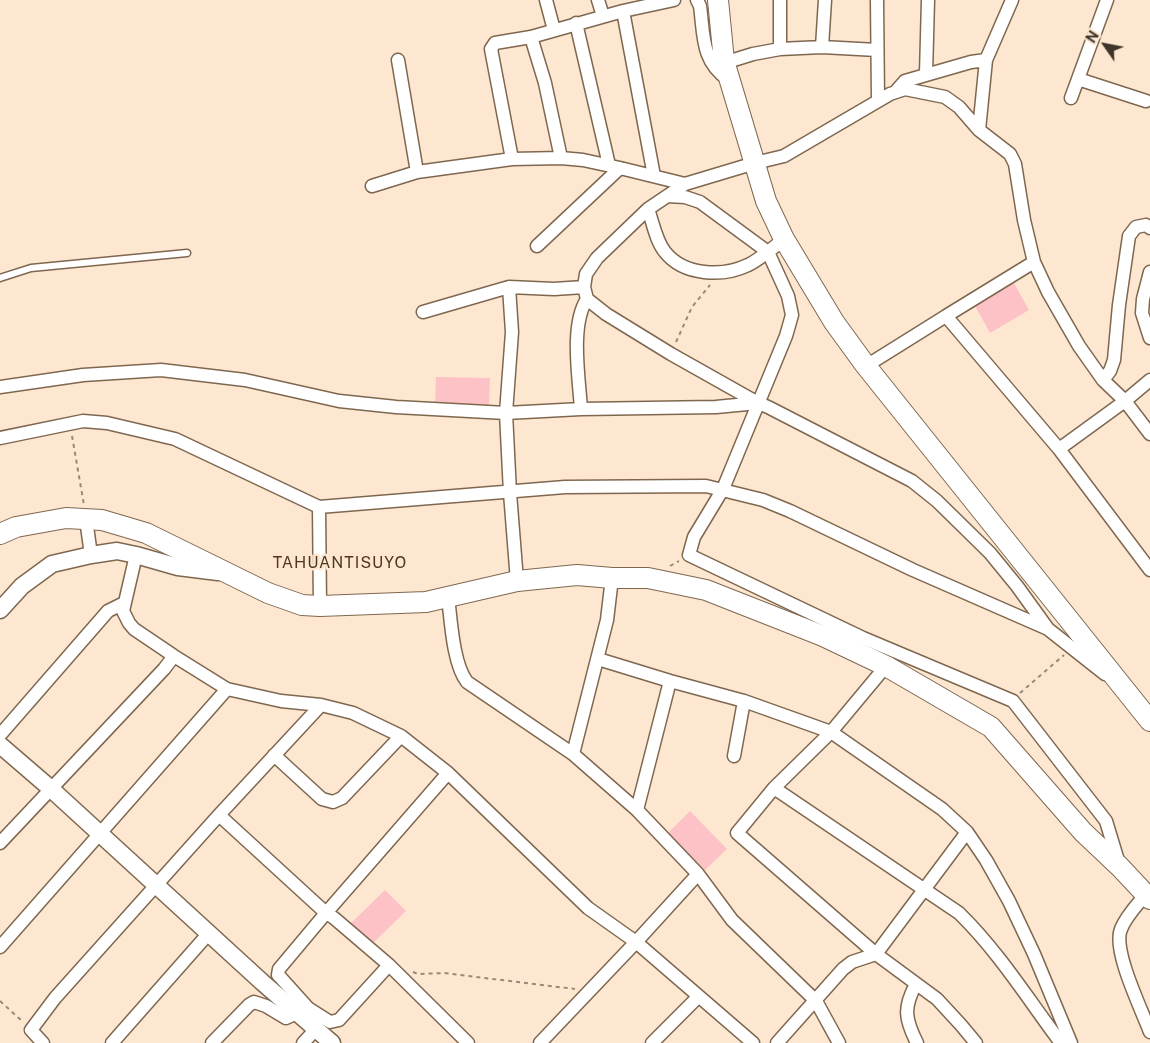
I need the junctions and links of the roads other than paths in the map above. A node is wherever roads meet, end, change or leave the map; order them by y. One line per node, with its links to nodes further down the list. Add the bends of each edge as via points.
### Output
1 (546, 0): 15 (street)
2 (598, 0): 13 (street)
3 (674, 0): 12 (street)
4 (697, 0): 22 (street, via 708,57 718,73)
5 (718, 0): 22 (main road)
6 (780, 0): 18 (street)
7 (825, 0): 17 (street)
8 (877, 0): 19 (street)
9 (928, 0): 23 (street)
10 (1012, 0): 21 (street)
11 (1107, 0): 24 (street)
12 (623, 10): 13 (street); 35 (street)
13 (603, 16): 14 (street)
14 (576, 24): 15 (street); 33 (street)
15 (554, 30): 16 (street)
16 (531, 37): 30 (street, via 495,43 491,49); 31 (street, via 545,83)
17 (822, 47): 18 (street); 19 (street)
18 (780, 49): 22 (street)
19 (877, 50): 27 (street)
20 (398, 60): 34 (street)
21 (986, 60): 23 (street); 29 (street)
22 (727, 72): 32 (main road)
23 (926, 74): 25 (street, via 905,81)
24 (1078, 79): 26 (street); 28 (street)
25 (897, 90): 27 (street); 29 (street, via 915,90 945,97 959,107)
26 (1071, 98)
27 (878, 100): 32 (street, via 784,156)
28 (1146, 102)
29 (979, 130): 45 (street, via 1010,154 1015,164)
30 (512, 158): 31 (street); 34 (street)
31 (561, 158): 33 (street)
32 (755, 162): 36 (street); 41 (main road, via 766,201)
33 (615, 167): 35 (street); 42 (street)
34 (417, 172): 37 (street)
35 (654, 176): 36 (street)
36 (685, 184): 38 (street)
37 (372, 186)
38 (667, 196): 39 (street); 43 (street, via 700,202)
39 (648, 209): 43 (street, via 665,252 689,269 707,273 724,271 748,265); 49 (street, via 597,258 586,274)
40 (1150, 228): 54 (street, via 1146,225 1136,227 1129,236 1114,360)
41 (784, 239): 43 (street); 53 (main road, via 834,322)
42 (537, 246)
43 (768, 252): 58 (street, via 788,296 792,315)
44 (187, 253): 47 (lane, via 32,268)
45 (1034, 262): 51 (street); 54 (street, via 1079,346)
46 (1150, 272): 52 (street, via 1142,299 1142,313)
47 (0, 278)
48 (509, 287): 49 (street); 50 (street); 60 (street, via 512,332)
49 (585, 293): 58 (street, via 606,314); 59 (street, via 577,331)
50 (423, 312)
51 (946, 316): 53 (street); 63 (street)
52 (1150, 338)
53 (866, 366): 85 (main road)
54 (1103, 380): 57 (street)
55 (1150, 380): 57 (street)
56 (0, 387): 60 (street, via 83,375 161,370 245,380 339,401)
57 (1125, 401): 61 (street); 63 (street)
58 (758, 403): 59 (street, via 716,407); 64 (street); 79 (street, via 912,481 990,553)
59 (581, 409): 60 (street)
60 (506, 413): 65 (street)
61 (1150, 434)
62 (0, 438): 66 (street, via 83,421 107,423 175,439)
63 (1060, 449): 71 (street)
64 (723, 489): 65 (street, via 706,486 565,487); 79 (street, via 790,511); 104 (street, via 694,537 689,555 864,638 1013,701 1106,821)
65 (510, 492): 66 (street); 74 (street)
66 (319, 507): 77 (street)
67 (86, 518): 68 (main road, via 58,520); 69 (street); 72 (main road, via 146,533)
68 (0, 534)
69 (91, 555): 70 (street, via 117,551); 78 (street, via 52,564 22,586)
70 (136, 555): 72 (street, via 178,567); 76 (street)
71 (1150, 570)
72 (225, 573): 77 (main road, via 302,605)
73 (612, 578): 74 (main road, via 577,575); 81 (street, via 608,620); 82 (main road, via 648,578 706,590 823,636)
74 (517, 581): 75 (main road)
75 (448, 597): 77 (main road, via 426,602); 93 (street, via 457,661 467,682)
76 (124, 604): 80 (street, via 125,616 134,628); 90 (street, via 108,611)
77 (320, 606)
78 (0, 610)
79 (1048, 630): 85 (street)
80 (174, 656): 84 (street); 97 (street)
81 (598, 659): 83 (street); 93 (street)
82 (886, 666): 89 (street); 104 (main road, via 991,727 1083,832)
83 (670, 681): 86 (street); 99 (street)
84 (227, 689): 87 (street, via 282,701); 102 (street)
85 (1129, 693): 88 (main road)
86 (744, 701): 89 (street); 95 (street)
87 (321, 705): 91 (street, via 353,713); 94 (street)
88 (1150, 721)
89 (831, 732): 98 (street); 101 (street, via 923,795)
90 (0, 735)
91 (401, 736): 94 (street, via 342,798 332,802 322,799); 96 (street)
92 (0, 745): 97 (street)
93 (573, 754): 99 (street)
94 (274, 755): 100 (street)
95 (734, 756)
96 (448, 773): 109 (street); 111 (street, via 588,908)
97 (50, 788): 102 (street); 103 (street)
98 (774, 788): 107 (street); 113 (street, via 737,833)
99 (637, 810): 105 (street)
100 (219, 815): 106 (street); 109 (street)
101 (967, 832): 107 (street); 135 (street, via 1009,902)
102 (101, 834): 106 (street); 112 (street)
103 (0, 843)
104 (1120, 867): 108 (main road)
105 (698, 874): 111 (street); 117 (street, via 732,920)
106 (156, 885): 110 (street); 121 (street, via 55,998 31,1030)
107 (924, 890): 113 (street); 134 (street, via 959,913 976,929)
108 (1148, 897): 120 (street, via 1131,913 1120,930 1120,944 1122,960)
109 (326, 913): 114 (street); 118 (street, via 278,972)
110 (210, 933): 118 (street); 122 (street)
111 (636, 942): 116 (street); 127 (street)
112 (0, 948)
113 (876, 954): 115 (street); 117 (street, via 852,962 843,969)
114 (389, 965): 118 (street, via 339,1020 330,1022); 126 (street)
115 (916, 984): 132 (street, via 908,998 906,1012); 133 (street, via 937,999)
116 (698, 997): 128 (street); 129 (street)
117 (816, 1001): 130 (street); 131 (street)
118 (303, 1011): 119 (street); 123 (street, via 286,1018 254,1002)
119 (316, 1029): 124 (street); 125 (street)
120 (1150, 1032)
121 (43, 1043)
122 (112, 1043)
123 (212, 1043)
124 (302, 1043)
125 (332, 1043)
126 (468, 1043)
127 (540, 1043)
128 (652, 1043)
129 (753, 1043)
130 (777, 1043)
131 (839, 1043)
132 (917, 1043)
133 (976, 1043)
134 (1061, 1043)
135 (1071, 1043)

